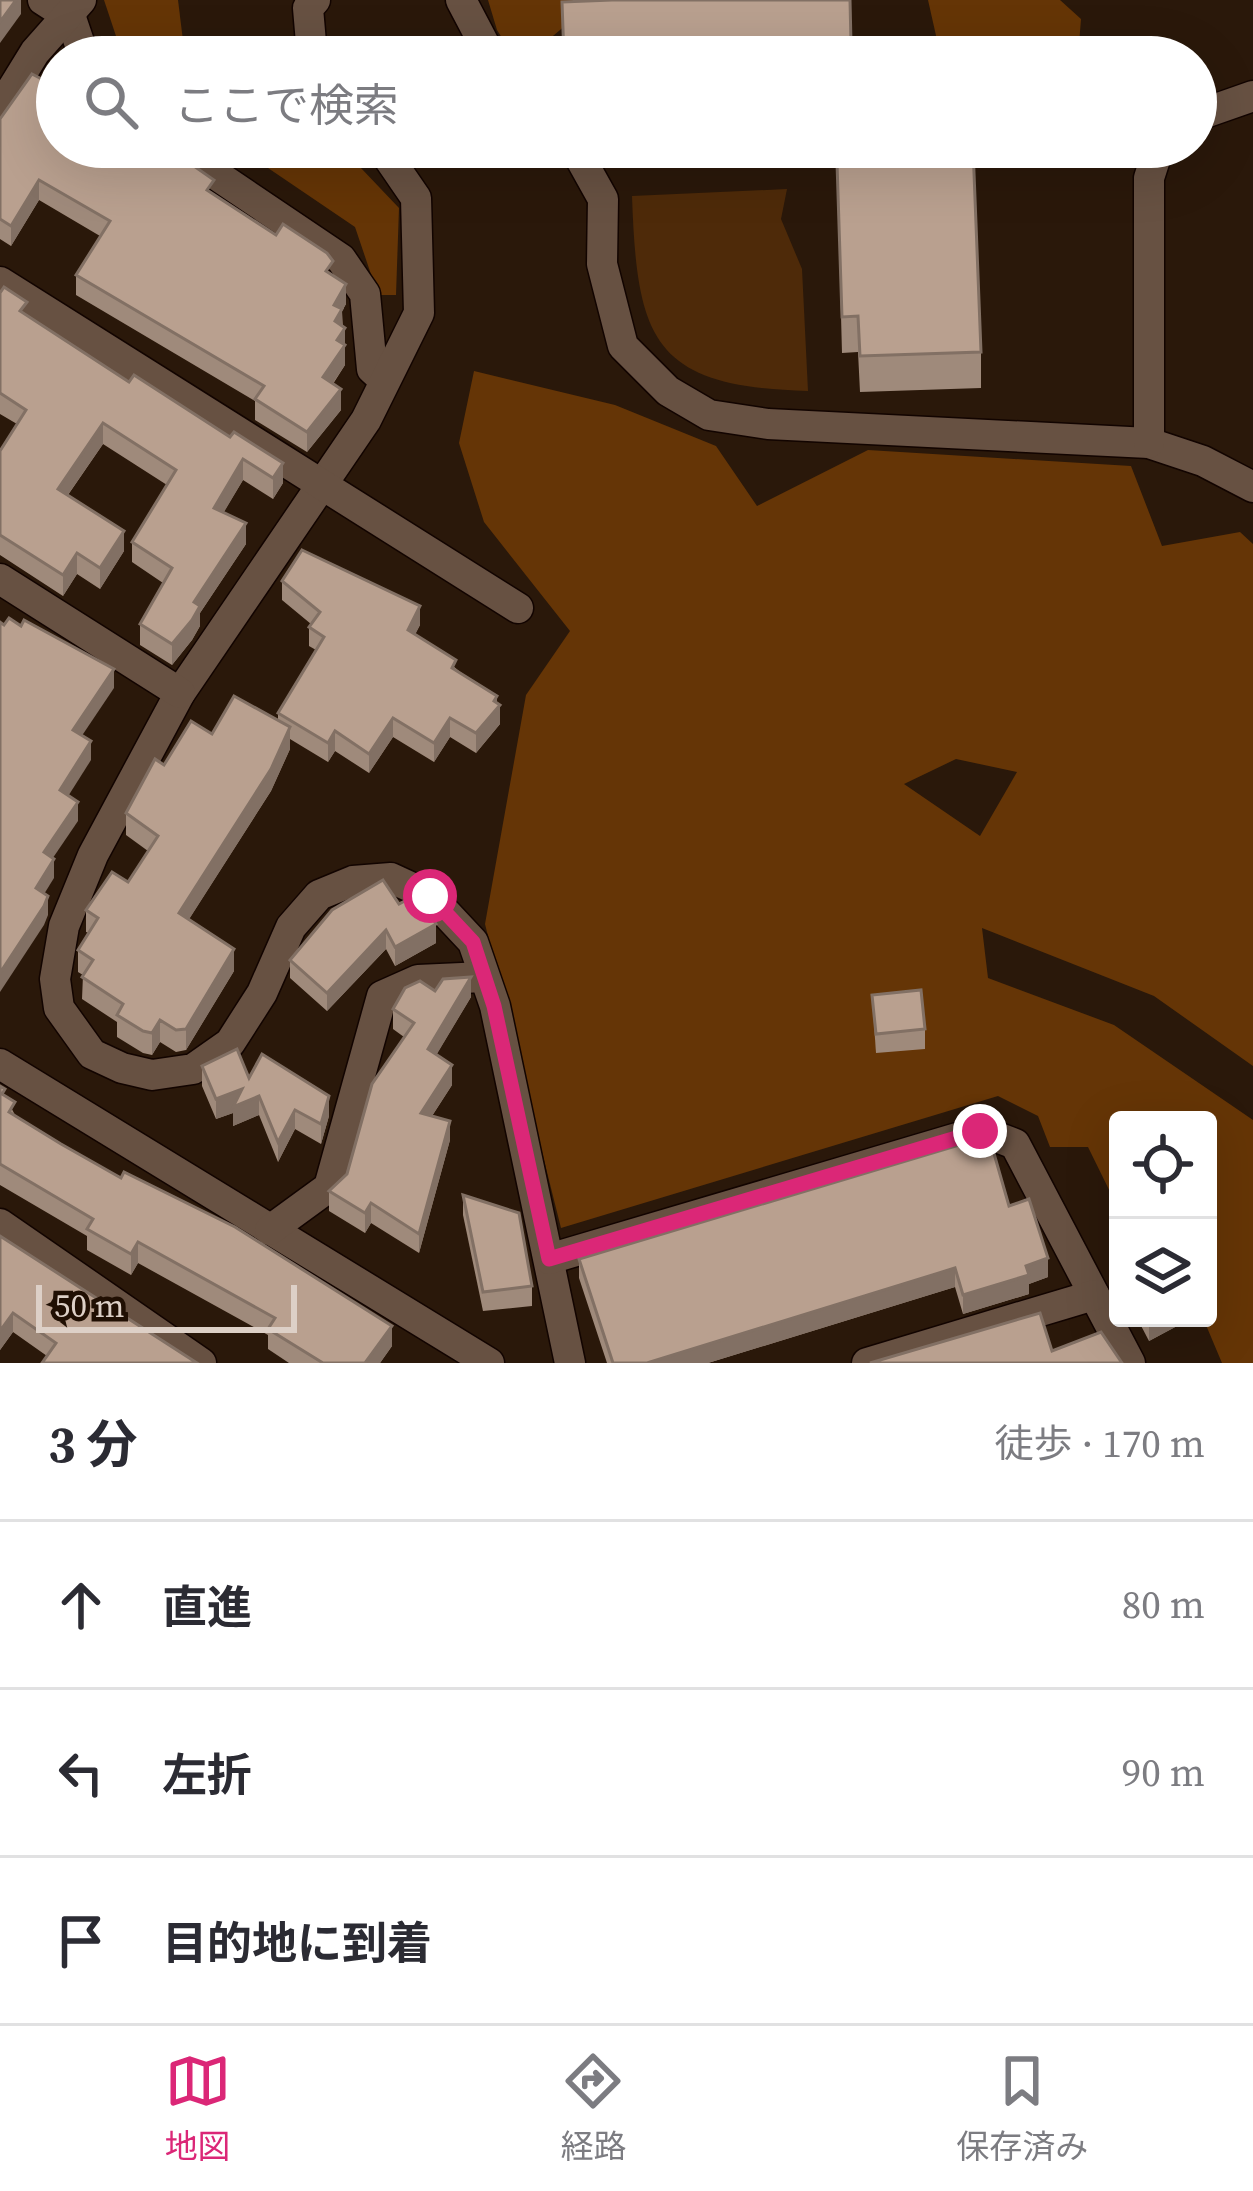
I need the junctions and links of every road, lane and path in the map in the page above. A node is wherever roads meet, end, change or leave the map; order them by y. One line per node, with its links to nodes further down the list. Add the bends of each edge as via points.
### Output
1 (44, 0): 4 (street)
2 (315, 0): 6 (street)
3 (461, 0): 7 (street)
4 (76, 9): 5 (street)
5 (50, 36)
6 (310, 36)
7 (480, 36)
8 (36, 51): 10 (street)
9 (1253, 96): 11 (street)
10 (0, 109)
11 (1217, 109)
12 (207, 168): 17 (street, via 341,259 364,294 372,369)
13 (395, 168): 17 (street, via 416,198 418,313)
14 (585, 168): 18 (street, via 602,199 602,264 623,346 668,391 709,416)
15 (1152, 168): 18 (street)
16 (0, 282): 19 (street)
17 (384, 380): 19 (street)
18 (1149, 442): 20 (street)
19 (322, 485): 22 (street); 23 (street)
20 (1253, 487)
21 (0, 579): 23 (street)
22 (518, 608)
23 (180, 693): 24 (street, via 64,926 59,1008 92,1054 152,1075 193,1070 230,1043 291,927 319,895 352,881 391,878 430,896 461,923)
24 (484, 977): 27 (street, via 418,980 382,995 329,1186); 28 (street)
25 (0, 1064): 27 (street)
26 (0, 1224): 31 (street)
27 (270, 1230): 30 (street)
28 (549, 1259): 29 (street, via 980,1131 1015,1144); 32 (street)
29 (1094, 1294): 33 (street); 34 (street)
30 (478, 1362)
31 (202, 1363)
32 (570, 1363)
33 (867, 1363)
34 (1130, 1363)

